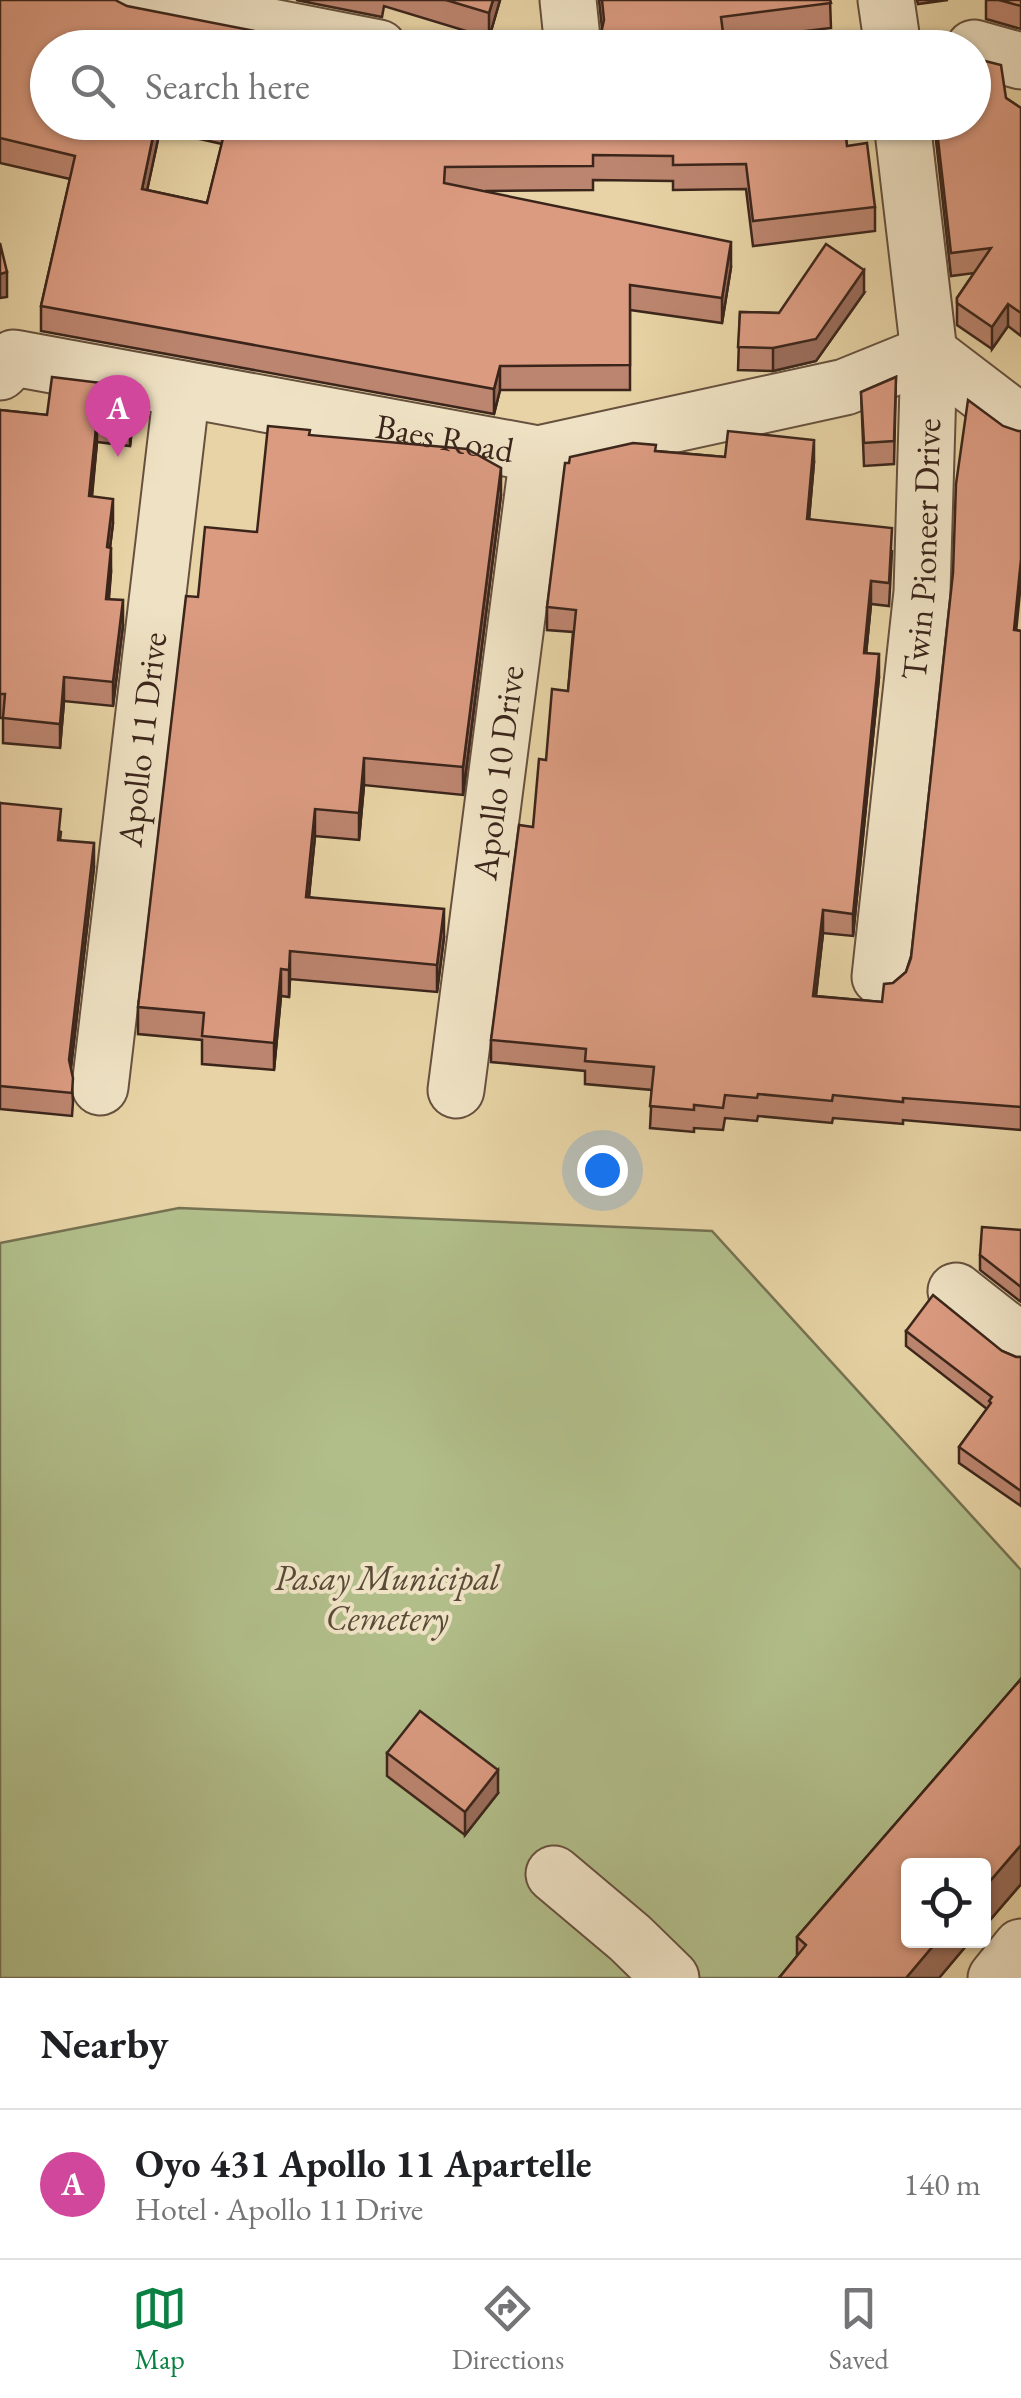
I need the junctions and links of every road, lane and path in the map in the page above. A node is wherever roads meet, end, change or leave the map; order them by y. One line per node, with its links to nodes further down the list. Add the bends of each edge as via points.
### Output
1 (133, 0): 4 (street)
2 (568, 0): 5 (street)
3 (886, 0): 6 (street)
4 (287, 30)
5 (570, 30)
6 (890, 30)
7 (991, 53): 8 (street)
8 (1021, 61)
9 (904, 140): 10 (street, Twin Pioneer Drive)
10 (929, 353): 13 (street); 14 (street, Baes Road, via 845,387); 15 (street, Twin Pioneer Drive, via 922,592)
11 (7, 365): 12 (street, Baes Road)
12 (182, 390): 14 (street, Baes Road); 16 (street, Apollo 11 Drive)
13 (1021, 423)
14 (538, 454): 17 (street, Apollo 10 Drive)
15 (880, 977)
16 (100, 1087)
17 (456, 1090)
18 (956, 1291): 19 (street)
19 (1021, 1342)
20 (554, 1874): 22 (street)
21 (1021, 1947): 23 (street)
22 (671, 1978)
23 (996, 1978)

